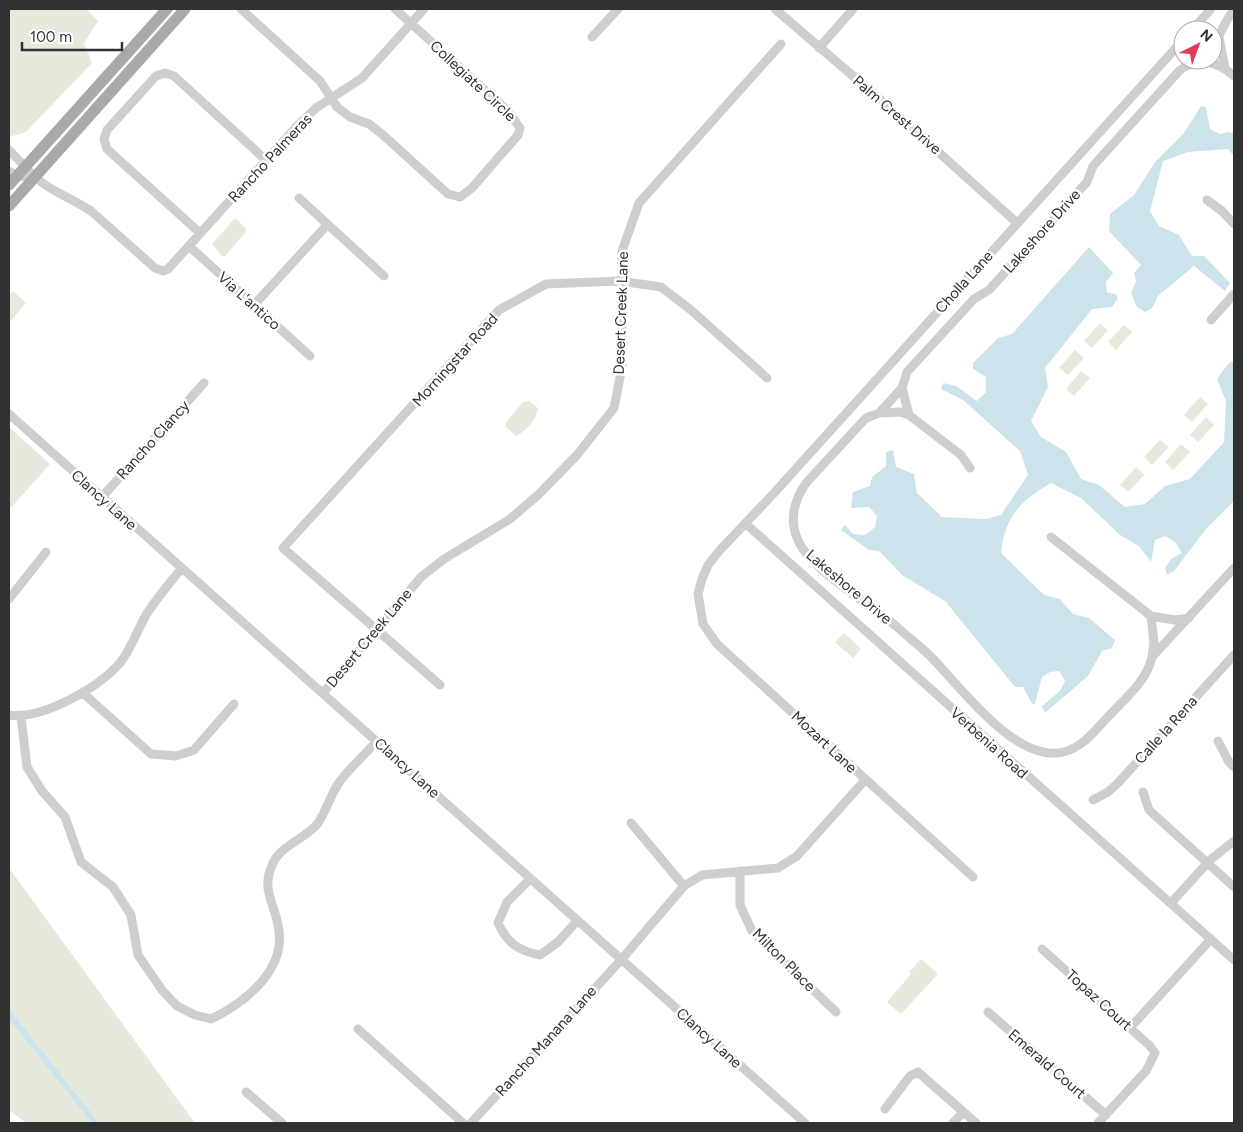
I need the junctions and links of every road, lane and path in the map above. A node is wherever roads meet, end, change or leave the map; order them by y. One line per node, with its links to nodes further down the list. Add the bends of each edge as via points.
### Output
1 (167, 9): 25 (main road)
2 (185, 9): 27 (main road)
3 (241, 9): 22 (street, via 320,81)
4 (395, 9): 12 (street)
5 (424, 9): 12 (street, Rancho Palmeras)
6 (618, 9): 14 (street)
7 (775, 9): 16 (street, Palm Crest Drive)
8 (853, 9): 16 (street)
9 (1211, 9): 11 (street)
10 (1234, 10): 13 (street)
11 (1201, 20)
12 (410, 23): 22 (street, Rancho Palmeras, via 362,78); 22 (street, Collegiate Circle, via 508,112 520,128 518,136 466,194 460,197 448,194 382,134 369,124 350,117)
13 (1223, 23)
14 (592, 37)
15 (781, 44): 37 (street, Desert Creek Lane, via 639,203 622,251)
16 (819, 48): 31 (street, Palm Crest Drive)
17 (1173, 51): 31 (street, Cholla Lane)
18 (1223, 62): 19 (street)
19 (1225, 68): 21 (street)
20 (1180, 70): 44 (street, Lakeshore Drive, via 1093,166 1087,182 989,290 974,299 907,372)
21 (1234, 76)
22 (330, 99): 24 (street, Rancho Palmeras, via 297,126)
23 (9, 150): 25 (street)
24 (266, 160): 34 (street, Rancho Palmeras); 34 (street, via 174,76 165,72 156,76 107,130 104,139 107,149)
25 (25, 167): 26 (main road); 27 (street)
26 (11, 177): 27 (street)
27 (35, 178): 30 (main road); 35 (street, Rancho Palmeras, via 59,196 91,211 155,268 163,271)
28 (299, 198): 32 (street)
29 (1207, 200): 33 (street)
30 (9, 206)
31 (1017, 223): 50 (street, Cholla Lane)
32 (327, 224): 36 (street); 39 (street)
33 (1234, 224)
34 (200, 233): 35 (street, Rancho Palmeras)
35 (189, 246): 39 (street, Via L'antico)
36 (384, 276)
37 (620, 281): 42 (street, Morningstar Road, via 661,286); 58 (street, Desert Creek Lane, via 622,367 614,408 577,455 538,495 510,519 444,558 421,578); 58 (street, Morningstar Road, via 546,284 499,310 284,548)
38 (1234, 294): 40 (street)
39 (254, 305): 41 (street, Via L'antico)
40 (1210, 320)
41 (310, 356)
42 (767, 378)
43 (204, 383): 49 (street, Rancho Clancy)
44 (902, 388): 45 (street, Lakeshore Drive); 47 (street)
45 (879, 413): 47 (street); 60 (street, Lakeshore Drive, via 866,418 806,483 796,502 794,527 798,541 804,552 824,570 927,653 961,692 1017,742 1039,752 1071,750 1089,738 1146,674)
46 (9, 414): 49 (street, Clancy Lane)
47 (909, 415): 48 (street, via 961,455)
48 (970, 468)
49 (102, 497): 54 (street, Clancy Lane)
50 (746, 524): 70 (street, Mozart Lane, via 708,565 698,594 703,624 717,644); 81 (street, Verbenia Road)
51 (1051, 537): 56 (street)
52 (46, 552): 55 (street)
53 (1234, 568): 57 (street, Lakeshore Drive)
54 (181, 569): 62 (street, Clancy Lane); 63 (street, via 146,615 120,663)
55 (9, 599)
56 (1151, 616): 57 (street, via 1175,620); 60 (street)
57 (1189, 618): 60 (street, Lakeshore Drive)
58 (378, 630): 61 (street); 62 (street, Desert Creek Lane)
59 (1234, 655): 72 (street, Calle la Rena, via 1118,783)
60 (1152, 657)
61 (440, 685)
62 (323, 692): 67 (street, Clancy Lane)
63 (83, 693): 64 (street, via 151,754 176,756 194,750); 66 (street, via 50,710)
64 (234, 704)
65 (9, 715): 66 (street)
66 (21, 717): 67 (street, via 27,766 42,791 65,817 81,862 113,887 131,915 138,955 177,1006 195,1016 211,1018 248,997 276,960 280,939 268,899 267,876 274,860 317,824 340,781)
67 (377, 741): 78 (street, Clancy Lane)
68 (1218, 741): 69 (street)
69 (1234, 767)
70 (866, 780): 76 (street, Mozart Lane, via 797,856 778,868); 77 (street)
71 (1143, 792): 75 (street, via 1149,810)
72 (1093, 800)
73 (631, 823): 79 (street)
74 (1234, 841): 75 (street)
75 (1207, 863): 80 (street); 81 (street)
76 (740, 872): 79 (street, Mozart Lane, via 702,875); 87 (street, Milton Place, via 740,905 752,931)
77 (973, 877)
78 (530, 879): 82 (street, Clancy Lane); 82 (street, via 506,902 498,923 504,934 523,952 540,955 558,942)
79 (684, 886): 85 (street, Mozart Lane)
80 (1234, 887)
81 (1171, 904): 83 (street, Verbenia Road)
82 (577, 921): 85 (street, Clancy Lane)
83 (1211, 939): 86 (street, Verbenia Road); 89 (street)
84 (1042, 949): 89 (street, Topaz Court)
85 (621, 960): 97 (street, Rancho Manana Lane); 98 (street, Clancy Lane)
86 (1234, 960)
87 (836, 1012)
88 (988, 1012): 94 (street, Emerald Court)
89 (1130, 1028): 94 (street, Topaz Court, via 1155,1053 1146,1071)
90 (358, 1029): 96 (street)
91 (246, 1092): 95 (street)
92 (886, 1109): 93 (street, via 910,1076 918,1072)
93 (963, 1112): 99 (street); 100 (street)
94 (1106, 1116): 101 (street)
95 (282, 1123)
96 (463, 1123)
97 (471, 1123)
98 (805, 1123)
99 (953, 1123)
100 (976, 1123)
101 (1098, 1123)

